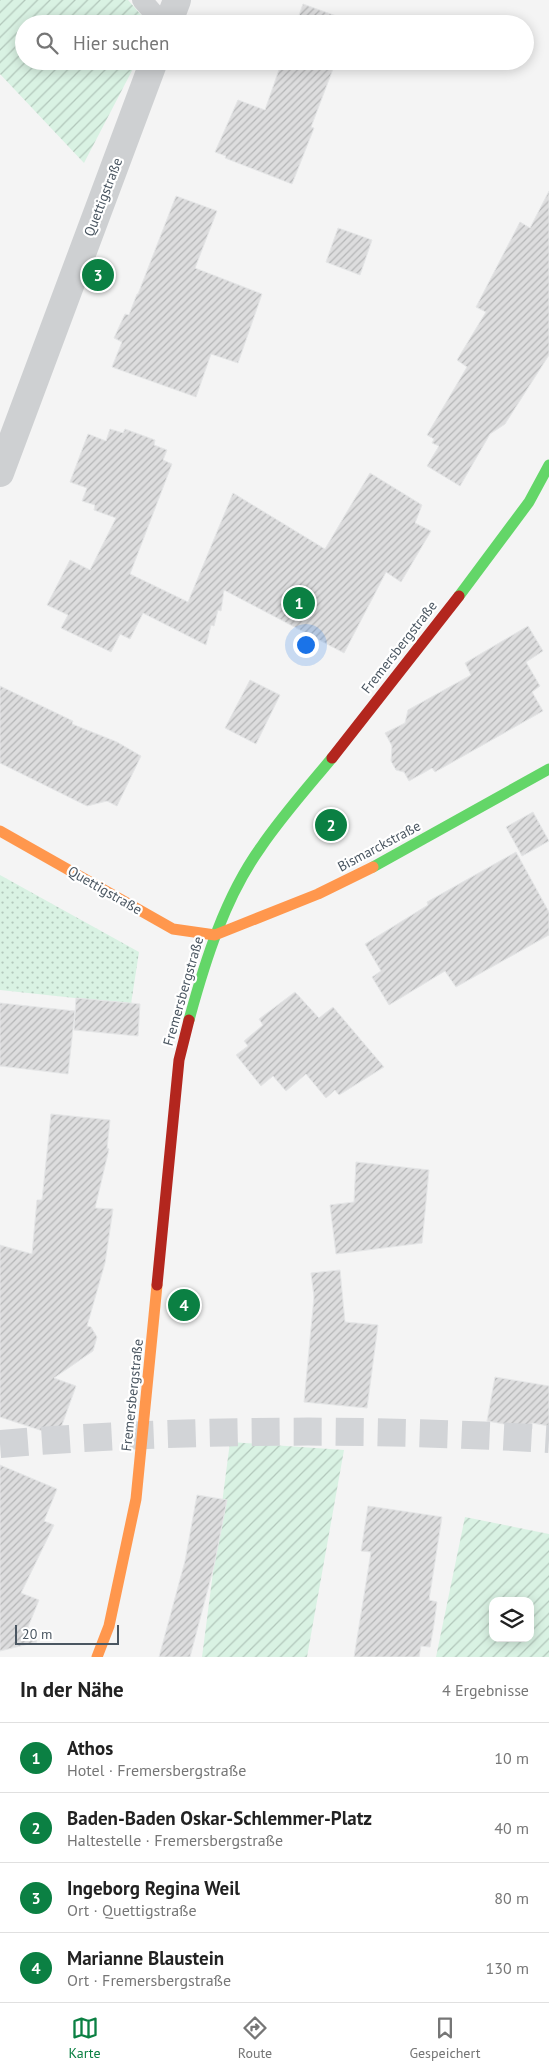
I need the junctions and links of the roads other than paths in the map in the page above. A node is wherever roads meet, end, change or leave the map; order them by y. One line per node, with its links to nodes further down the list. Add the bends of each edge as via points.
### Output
1 (142, 0): 3 (lane)
2 (177, 0): 4 (street)
3 (155, 15)
4 (171, 15)
5 (151, 70): 7 (street, Quettigstraße)
6 (549, 465): 10 (main road, Fremersbergstraße, via 529,502 425,641 260,848)
7 (0, 473)
8 (549, 769): 10 (main road, Bismarckstraße, via 335,886)
9 (0, 831): 10 (main road, Quettigstraße, via 173,929)
10 (215, 935): 11 (main road, Fremersbergstraße, via 192,1002 179,1060 136,1498 109,1626)
11 (97, 1657)

